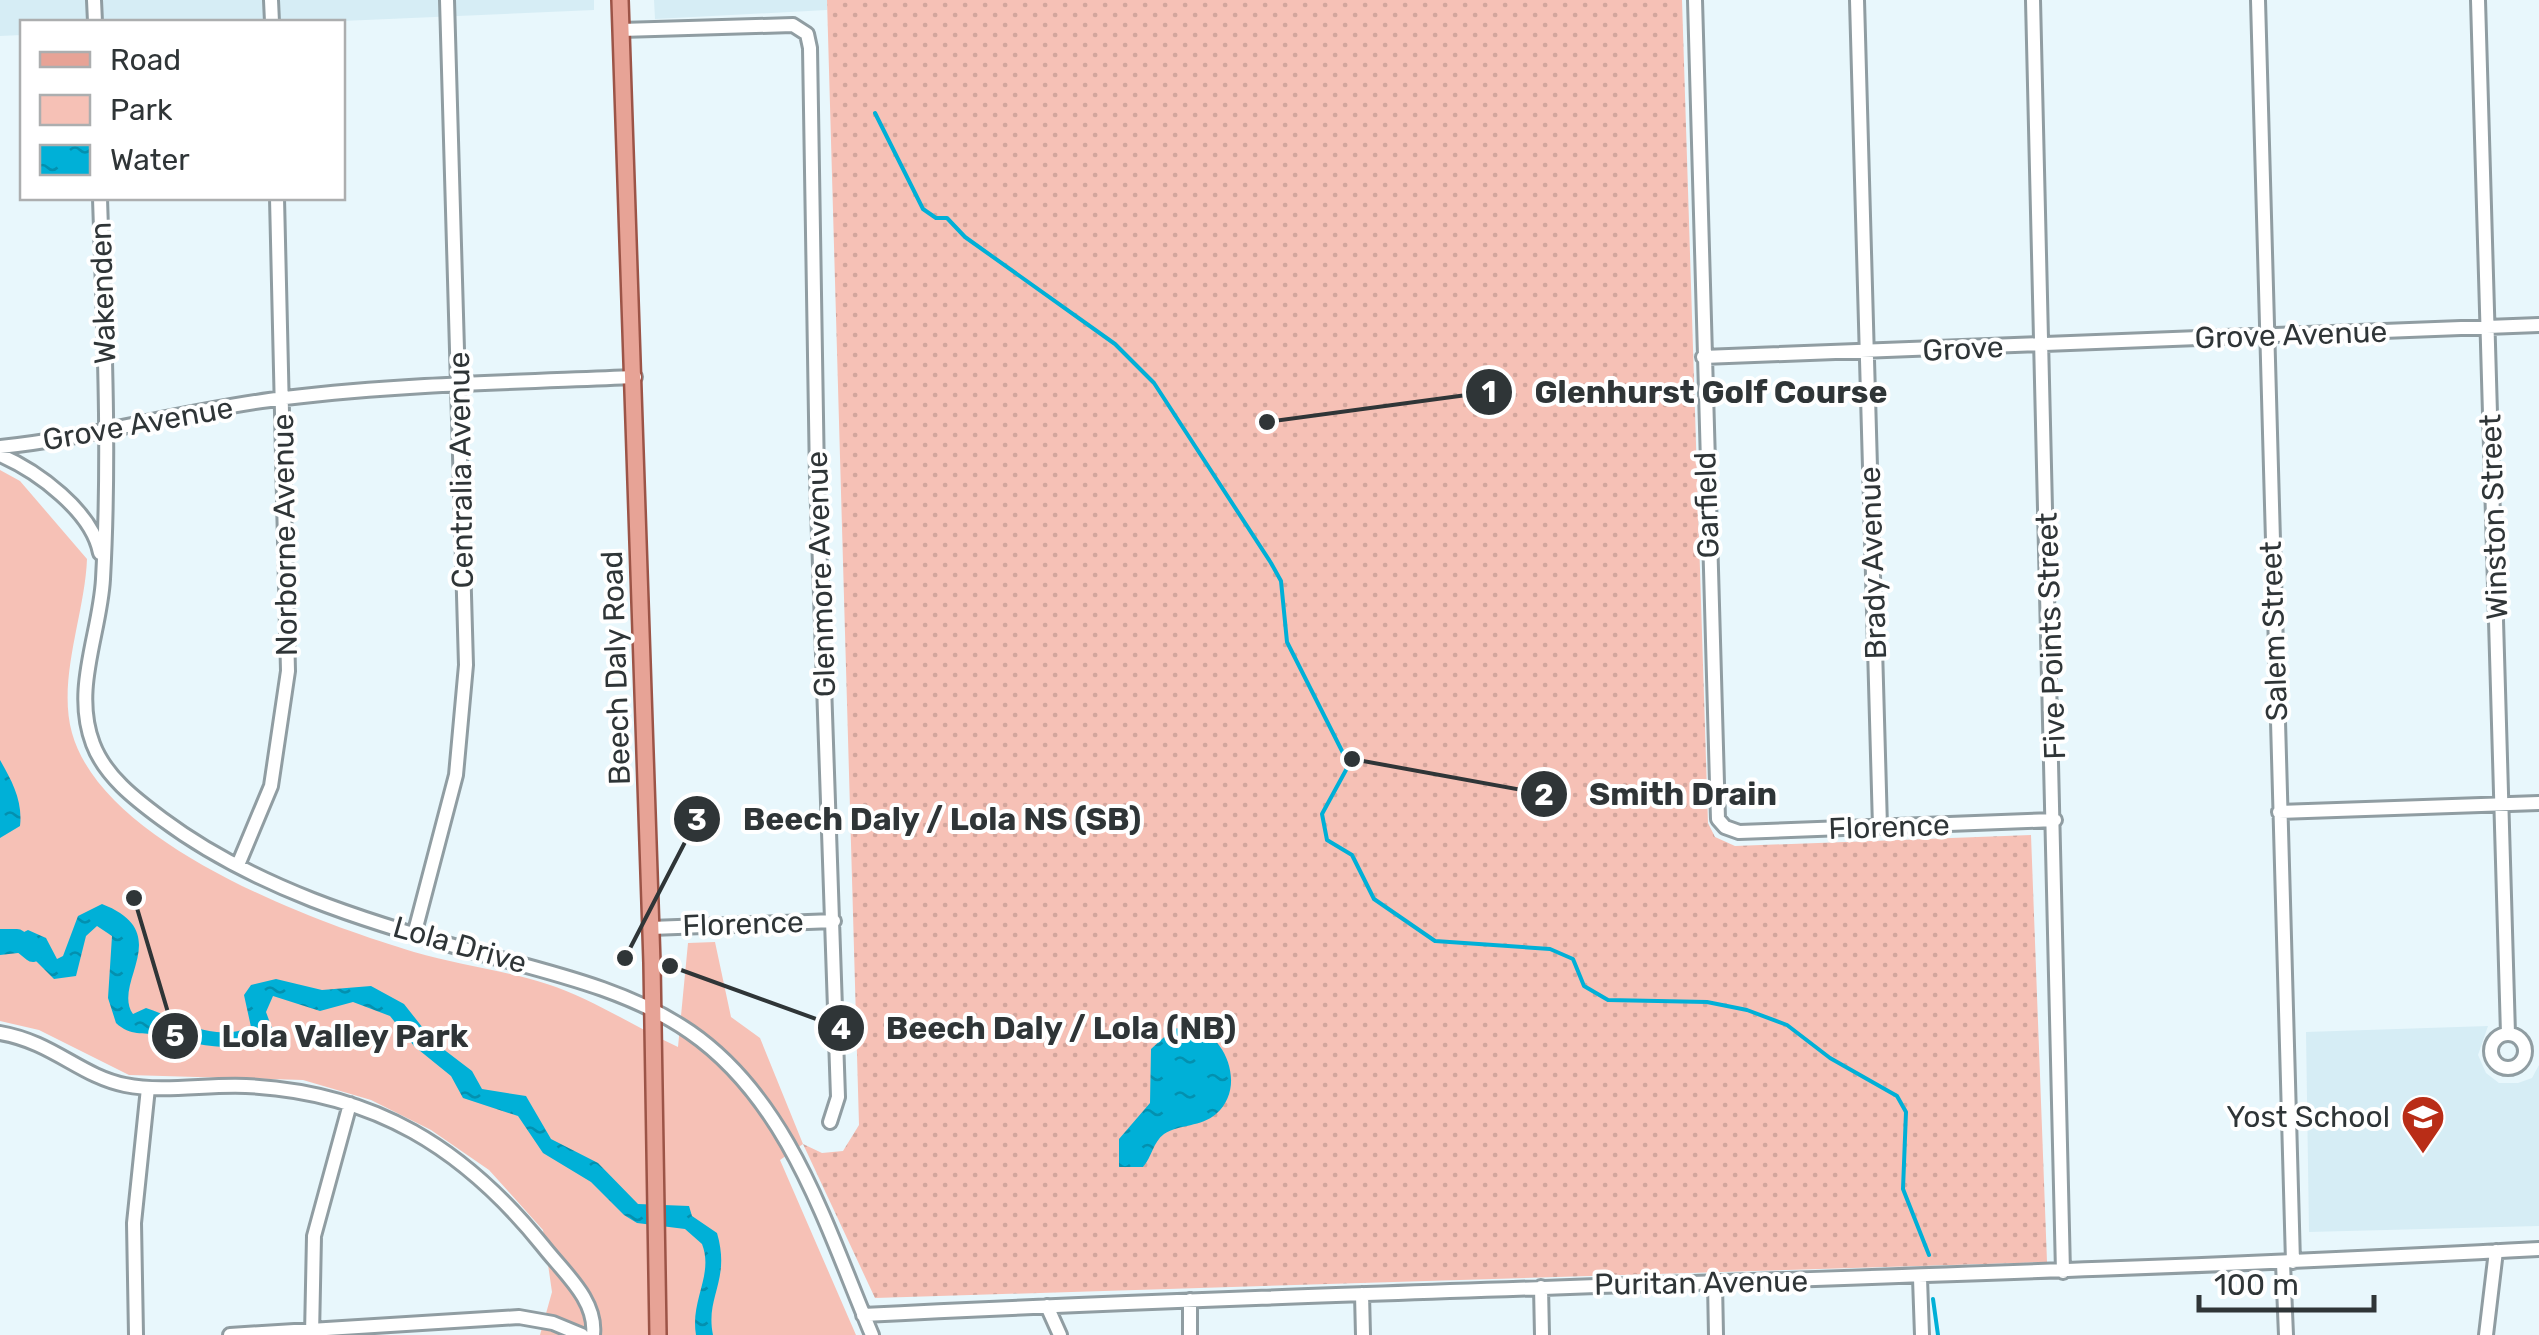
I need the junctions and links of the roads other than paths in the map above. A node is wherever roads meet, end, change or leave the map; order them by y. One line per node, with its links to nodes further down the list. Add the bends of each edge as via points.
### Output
1 (448, 0): 18 (street, Centralia Avenue)
2 (620, 0): 8 (main road, Beech Daly Road)
3 (1695, 0): 16 (street, Garfield)
4 (1857, 0): 15 (street, Brady Avenue)
5 (2033, 0): 14 (street, Five Points Street)
6 (2258, 0): 13 (street, Salem Street)
7 (2478, 0): 12 (street, Winston Street)
8 (621, 30): 17 (main road, Beech Daly Road); 32 (street, Glenmore Avenue, via 781,24 801,27 810,48)
9 (100, 200): 20 (street, Wakenden)
10 (277, 200): 19 (street, Norborne Avenue)
11 (2539, 324): 12 (street, Grove Avenue)
12 (2489, 327): 13 (street, Grove Avenue); 26 (street, Winston Street)
13 (2267, 336): 14 (street, Grove Avenue); 27 (street, Salem Street)
14 (2042, 345): 15 (street, Grove); 28 (street, Five Points Street)
15 (1866, 352): 16 (street, Grove); 29 (street, Brady Avenue)
16 (1703, 358): 30 (street, Garfield, via 1716,810)
17 (635, 377): 18 (street, Grove Avenue); 33 (main road, Beech Daly Road)
18 (459, 383): 19 (street, Grove Avenue); 34 (street, Centralia Avenue, via 464,710 456,775)
19 (283, 398): 20 (street, Grove Avenue); 31 (street, Norborne Avenue, via 286,706 271,786)
20 (108, 432): 21 (street, Grove Avenue); 23 (street, Wakenden)
21 (0, 447)
22 (0, 455): 24 (street, Lola Drive, via 30,470 83,520 98,544)
23 (105, 508): 24 (street, Lola Drive)
24 (103, 570): 31 (street, Lola Drive, via 85,690 94,746 138,801)
25 (2539, 802): 26 (street)
26 (2502, 803): 27 (street); 37 (street, Winston Street)
27 (2279, 812): 43 (street, Salem Street)
28 (2055, 820): 29 (street, Florence); 44 (street, Five Points Street)
29 (1880, 827): 30 (street, Florence)
30 (1724, 828)
31 (238, 865): 34 (street, Lola Drive)
32 (834, 921): 33 (street, Florence); 40 (street, Glenmore Avenue, via 838,1097)
33 (651, 928): 35 (main road, Beech Daly Road)
34 (414, 935): 35 (street, Lola Drive, via 552,972)
35 (652, 1012): 51 (street, Lola Drive, via 731,1067 766,1111 813,1194); 59 (main road, Beech Daly Road)
36 (0, 1033): 38 (street, via 38,1042 102,1078)
37 (2508, 1034)
38 (148, 1088): 39 (street, via 272,1088); 54 (street, via 134,1222)
39 (350, 1104): 53 (street, via 314,1236); 58 (street, via 426,1138 497,1191 590,1307)
40 (830, 1122)
41 (2539, 1249): 42 (street, Puritan Avenue)
42 (2496, 1252): 43 (street, Puritan Avenue); 68 (street)
43 (2288, 1263): 44 (street, Puritan Avenue); 67 (street, Salem Street)
44 (2062, 1272): 45 (street, Puritan Avenue)
45 (1920, 1278): 46 (street, Puritan Avenue); 66 (street)
46 (1714, 1283): 47 (street, Puritan Avenue); 65 (street)
47 (1541, 1287): 48 (street, Puritan Avenue); 64 (street)
48 (1362, 1294): 49 (street, Puritan Avenue); 63 (street)
49 (1190, 1300): 50 (street, Puritan Avenue); 62 (street)
50 (1047, 1306): 51 (street, Puritan Avenue); 61 (street)
51 (863, 1315): 60 (street, Lola Drive)
52 (483, 1320): 53 (street); 56 (street); 57 (street, via 541,1320)
53 (312, 1333): 55 (street)
54 (136, 1335)
55 (230, 1335)
56 (486, 1335)
57 (582, 1335)
58 (593, 1335)
59 (658, 1335)
60 (872, 1335)
61 (1060, 1335)
62 (1190, 1335)
63 (1364, 1335)
64 (1542, 1335)
65 (1716, 1335)
66 (1922, 1335)
67 (2286, 1335)
68 (2486, 1335)

